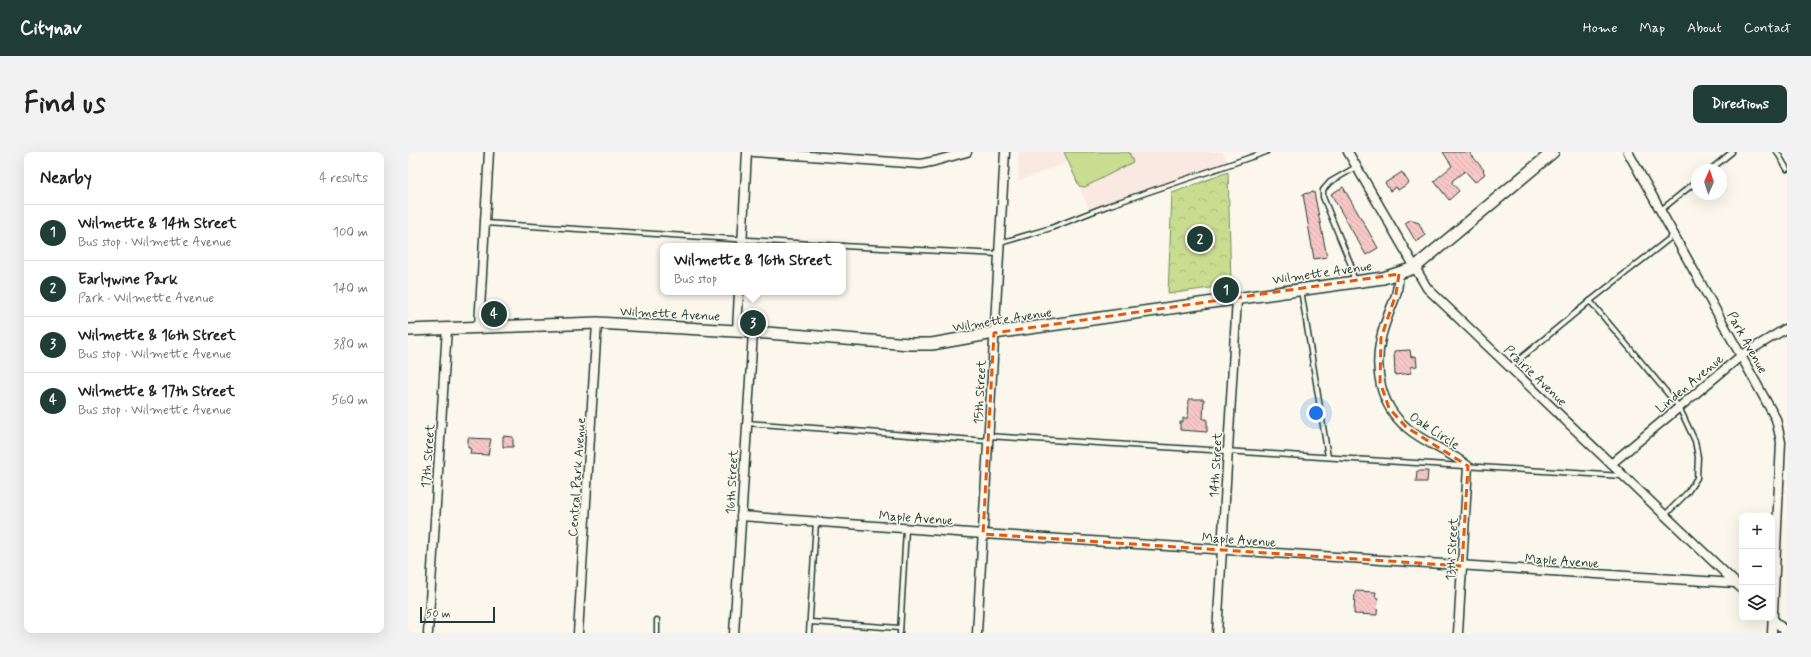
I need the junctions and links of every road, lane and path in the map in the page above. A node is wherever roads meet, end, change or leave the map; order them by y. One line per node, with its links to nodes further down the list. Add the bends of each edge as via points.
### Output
1 (489, 152): 17 (street)
2 (747, 152): 19 (street)
3 (754, 152): 4 (street, via 921,164)
4 (967, 152)
5 (1004, 152): 20 (street, 15th Street)
6 (1266, 152): 20 (lane, via 1107,206 1051,228)
7 (1348, 152): 13 (street, Prairie Avenue)
8 (1553, 152): 23 (street, Wilmette Avenue)
9 (1628, 152): 16 (street, Park Avenue)
10 (1732, 152): 12 (lane)
11 (1777, 152): 14 (lane)
12 (1717, 164)
13 (1356, 166): 23 (street, Prairie Avenue); 25 (lane, via 1330,182 1323,190 1323,197 1351,266)
14 (1787, 169)
15 (1691, 186): 16 (lane)
16 (1661, 210): 18 (street, Park Avenue)
17 (485, 223): 19 (lane); 31 (street)
18 (1674, 234): 29 (lane); 38 (street, Park Avenue)
19 (742, 243)
20 (999, 243): 22 (street, 15th Street)
21 (846, 246): 22 (lane)
22 (999, 254): 37 (street, 15th Street)
23 (1414, 268): 24 (street, Wilmette Avenue); 39 (street, Prairie Avenue, via 1427,288)
24 (1399, 274): 25 (street, Wilmette Avenue); 46 (street, Oak Circle, via 1396,294 1385,322 1378,355 1383,395 1389,408 1406,427)
25 (1354, 282): 26 (street, Wilmette Avenue)
26 (1301, 290): 28 (street, Wilmette Avenue); 44 (lane)
27 (739, 295): 35 (street)
28 (1237, 299): 37 (street, Wilmette Avenue); 43 (street, 14th Street)
29 (1590, 301): 39 (lane); 40 (lane)
30 (597, 323): 31 (street, Wilmette Avenue); 35 (street, Wilmette Avenue); 65 (street, Central Park Avenue)
31 (479, 326): 32 (street, Wilmette Avenue)
32 (447, 328): 34 (street, Wilmette Avenue); 64 (street, 17th Street)
33 (1787, 328): 38 (street, Linden Avenue)
34 (408, 330)
35 (737, 331): 36 (street, Wilmette Avenue)
36 (752, 332): 37 (street, Wilmette Avenue, via 910,344 932,344); 41 (street, 16th Street)
37 (994, 333): 42 (street, 15th Street)
38 (1742, 355): 40 (street, Linden Avenue); 48 (street, Park Avenue, via 1780,431)
39 (1510, 367): 45 (street, Prairie Avenue)
40 (1679, 407): 45 (street, Linden Avenue); 49 (lane, via 1695,441 1698,457 1697,478 1687,493)
41 (746, 423): 42 (lane); 50 (street, 16th Street)
42 (988, 438): 43 (lane); 53 (street, 15th Street)
43 (1228, 451): 44 (lane); 54 (street, 14th Street)
44 (1328, 457): 46 (lane)
45 (1611, 464): 47 (street, Prairie Avenue)
46 (1468, 466): 47 (lane); 55 (street, 13th Street)
47 (1624, 476): 49 (street, Prairie Avenue)
48 (1783, 489): 57 (street, Park Avenue)
49 (1665, 515): 56 (street, Prairie Avenue)
50 (741, 516): 51 (street, Maple Avenue); 67 (street, 16th Street)
51 (816, 522): 52 (street, Maple Avenue); 62 (lane)
52 (906, 528): 53 (street, Maple Avenue); 63 (lane)
53 (983, 534): 54 (street, Maple Avenue); 69 (street, 15th Street)
54 (1222, 549): 55 (street, Maple Avenue); 70 (street, 14th Street)
55 (1462, 566): 56 (street, Maple Avenue); 71 (street, 13th Street)
56 (1735, 583): 58 (street, Prairie Avenue)
57 (1775, 585)
58 (1739, 586)
59 (657, 620): 66 (lane)
60 (1772, 621): 72 (street, Park Avenue)
61 (1775, 621): 73 (street)
62 (810, 622): 63 (lane); 68 (lane)
63 (900, 630)
64 (428, 633)
65 (578, 633)
66 (657, 633)
67 (734, 633)
68 (809, 633)
69 (977, 633)
70 (1217, 633)
71 (1458, 633)
72 (1772, 633)
73 (1787, 633)

